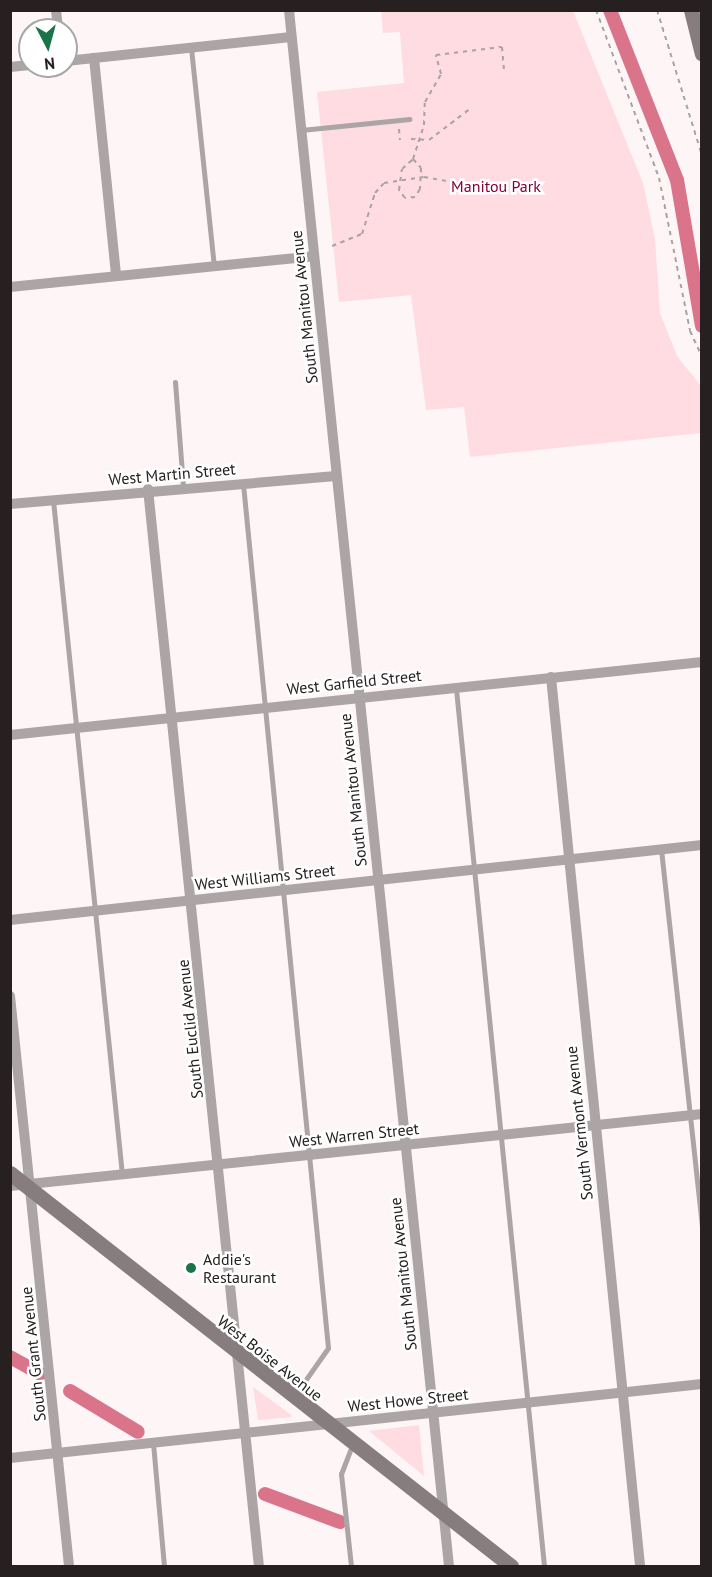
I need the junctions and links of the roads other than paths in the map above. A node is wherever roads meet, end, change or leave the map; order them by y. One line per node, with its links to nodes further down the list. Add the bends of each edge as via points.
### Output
1 (288, 10): 3 (street, South Manitou Avenue)
2 (692, 10): 5 (street)
3 (291, 37): 4 (street); 9 (street, South Manitou Avenue)
4 (191, 48): 6 (street); 11 (lane)
5 (702, 54)
6 (94, 58): 7 (street); 12 (street)
7 (78, 60)
8 (409, 119): 9 (lane)
9 (301, 130): 10 (street, South Manitou Avenue)
10 (313, 256): 11 (street); 15 (street, South Manitou Avenue)
11 (214, 266): 12 (street)
12 (116, 276): 13 (street)
13 (10, 287)
14 (175, 382): 17 (lane)
15 (336, 476): 16 (street, West Martin Street); 24 (street, South Manitou Avenue)
16 (243, 483): 17 (street, West Martin Street); 25 (lane)
17 (183, 487): 18 (street, West Martin Street)
18 (148, 489): 19 (street, West Martin Street); 26 (street, South Euclid Avenue)
19 (53, 500): 20 (street, West Martin Street); 27 (lane)
20 (10, 504)
21 (702, 662): 22 (street, West Garfield Street)
22 (551, 677): 23 (street, West Garfield Street); 31 (street, South Vermont Avenue)
23 (456, 687): 24 (street, West Garfield Street); 32 (lane)
24 (358, 696): 25 (street, West Garfield Street); 33 (street, South Manitou Avenue)
25 (267, 706): 26 (street, West Garfield Street); 34 (lane)
26 (174, 718): 27 (street, West Garfield Street); 35 (street, South Euclid Avenue)
27 (79, 728): 28 (street, West Garfield Street); 36 (lane)
28 (10, 735)
29 (702, 845): 30 (street, West Williams Street)
30 (661, 849): 31 (street, West Williams Street); 41 (lane)
31 (566, 859): 32 (street, West Williams Street); 42 (street, South Vermont Avenue)
32 (474, 869): 33 (street, West Williams Street); 43 (lane)
33 (378, 880): 34 (street, West Williams Street); 44 (street, South Manitou Avenue)
34 (285, 890): 35 (street, West Williams Street); 45 (lane)
35 (191, 900): 36 (street, West Williams Street); 46 (street, South Euclid Avenue)
36 (98, 910): 37 (street, West Williams Street); 48 (lane)
37 (10, 920)
38 (10, 996): 39 (street, South Grant Avenue)
39 (13, 1051): 49 (street, South Grant Avenue)
40 (702, 1114): 41 (street, West Warren Street)
41 (688, 1115): 42 (street, West Warren Street); 51 (lane)
42 (594, 1125): 43 (street, West Warren Street); 54 (street, South Vermont Avenue)
43 (500, 1135): 44 (street, West Warren Street); 56 (lane)
44 (405, 1145): 45 (street, West Warren Street); 57 (street, South Manitou Avenue)
45 (312, 1155): 46 (street, West Warren Street); 55 (lane, via 328,1348)
46 (219, 1164): 48 (street, West Warren Street); 52 (street, South Euclid Avenue)
47 (10, 1173): 49 (street, West Boise Avenue)
48 (122, 1174): 49 (street, West Warren Street)
49 (27, 1185): 50 (street, West Warren Street); 52 (street, West Boise Avenue); 62 (street, South Grant Avenue, via 36,1219)
50 (10, 1186)
51 (702, 1229)
52 (239, 1355): 55 (street, West Boise Avenue); 59 (street, South Euclid Avenue)
53 (702, 1384): 54 (street, West Howe Street)
54 (622, 1392): 56 (street, West Howe Street); 72 (street, South Vermont Avenue)
55 (292, 1399): 58 (street, West Boise Avenue)
56 (529, 1402): 57 (street, West Howe Street); 71 (lane)
57 (433, 1413): 58 (street, West Howe Street); 64 (street, South Manitou Avenue)
58 (325, 1424): 59 (street, West Howe Street); 61 (street, West Boise Avenue)
59 (246, 1433): 60 (street, West Howe Street); 67 (street, South Euclid Avenue)
60 (153, 1442): 62 (street, West Howe Street); 66 (lane)
61 (352, 1445): 64 (street, West Boise Avenue); 68 (lane, via 341,1474)
62 (58, 1453): 63 (street, West Howe Street); 65 (street, South Grant Avenue)
63 (10, 1458)
64 (444, 1515): 69 (street, South Manitou Avenue); 70 (street, West Boise Avenue)
65 (69, 1566)
66 (164, 1566)
67 (259, 1566)
68 (351, 1566)
69 (449, 1566)
70 (511, 1566)
71 (544, 1566)
72 (640, 1566)

